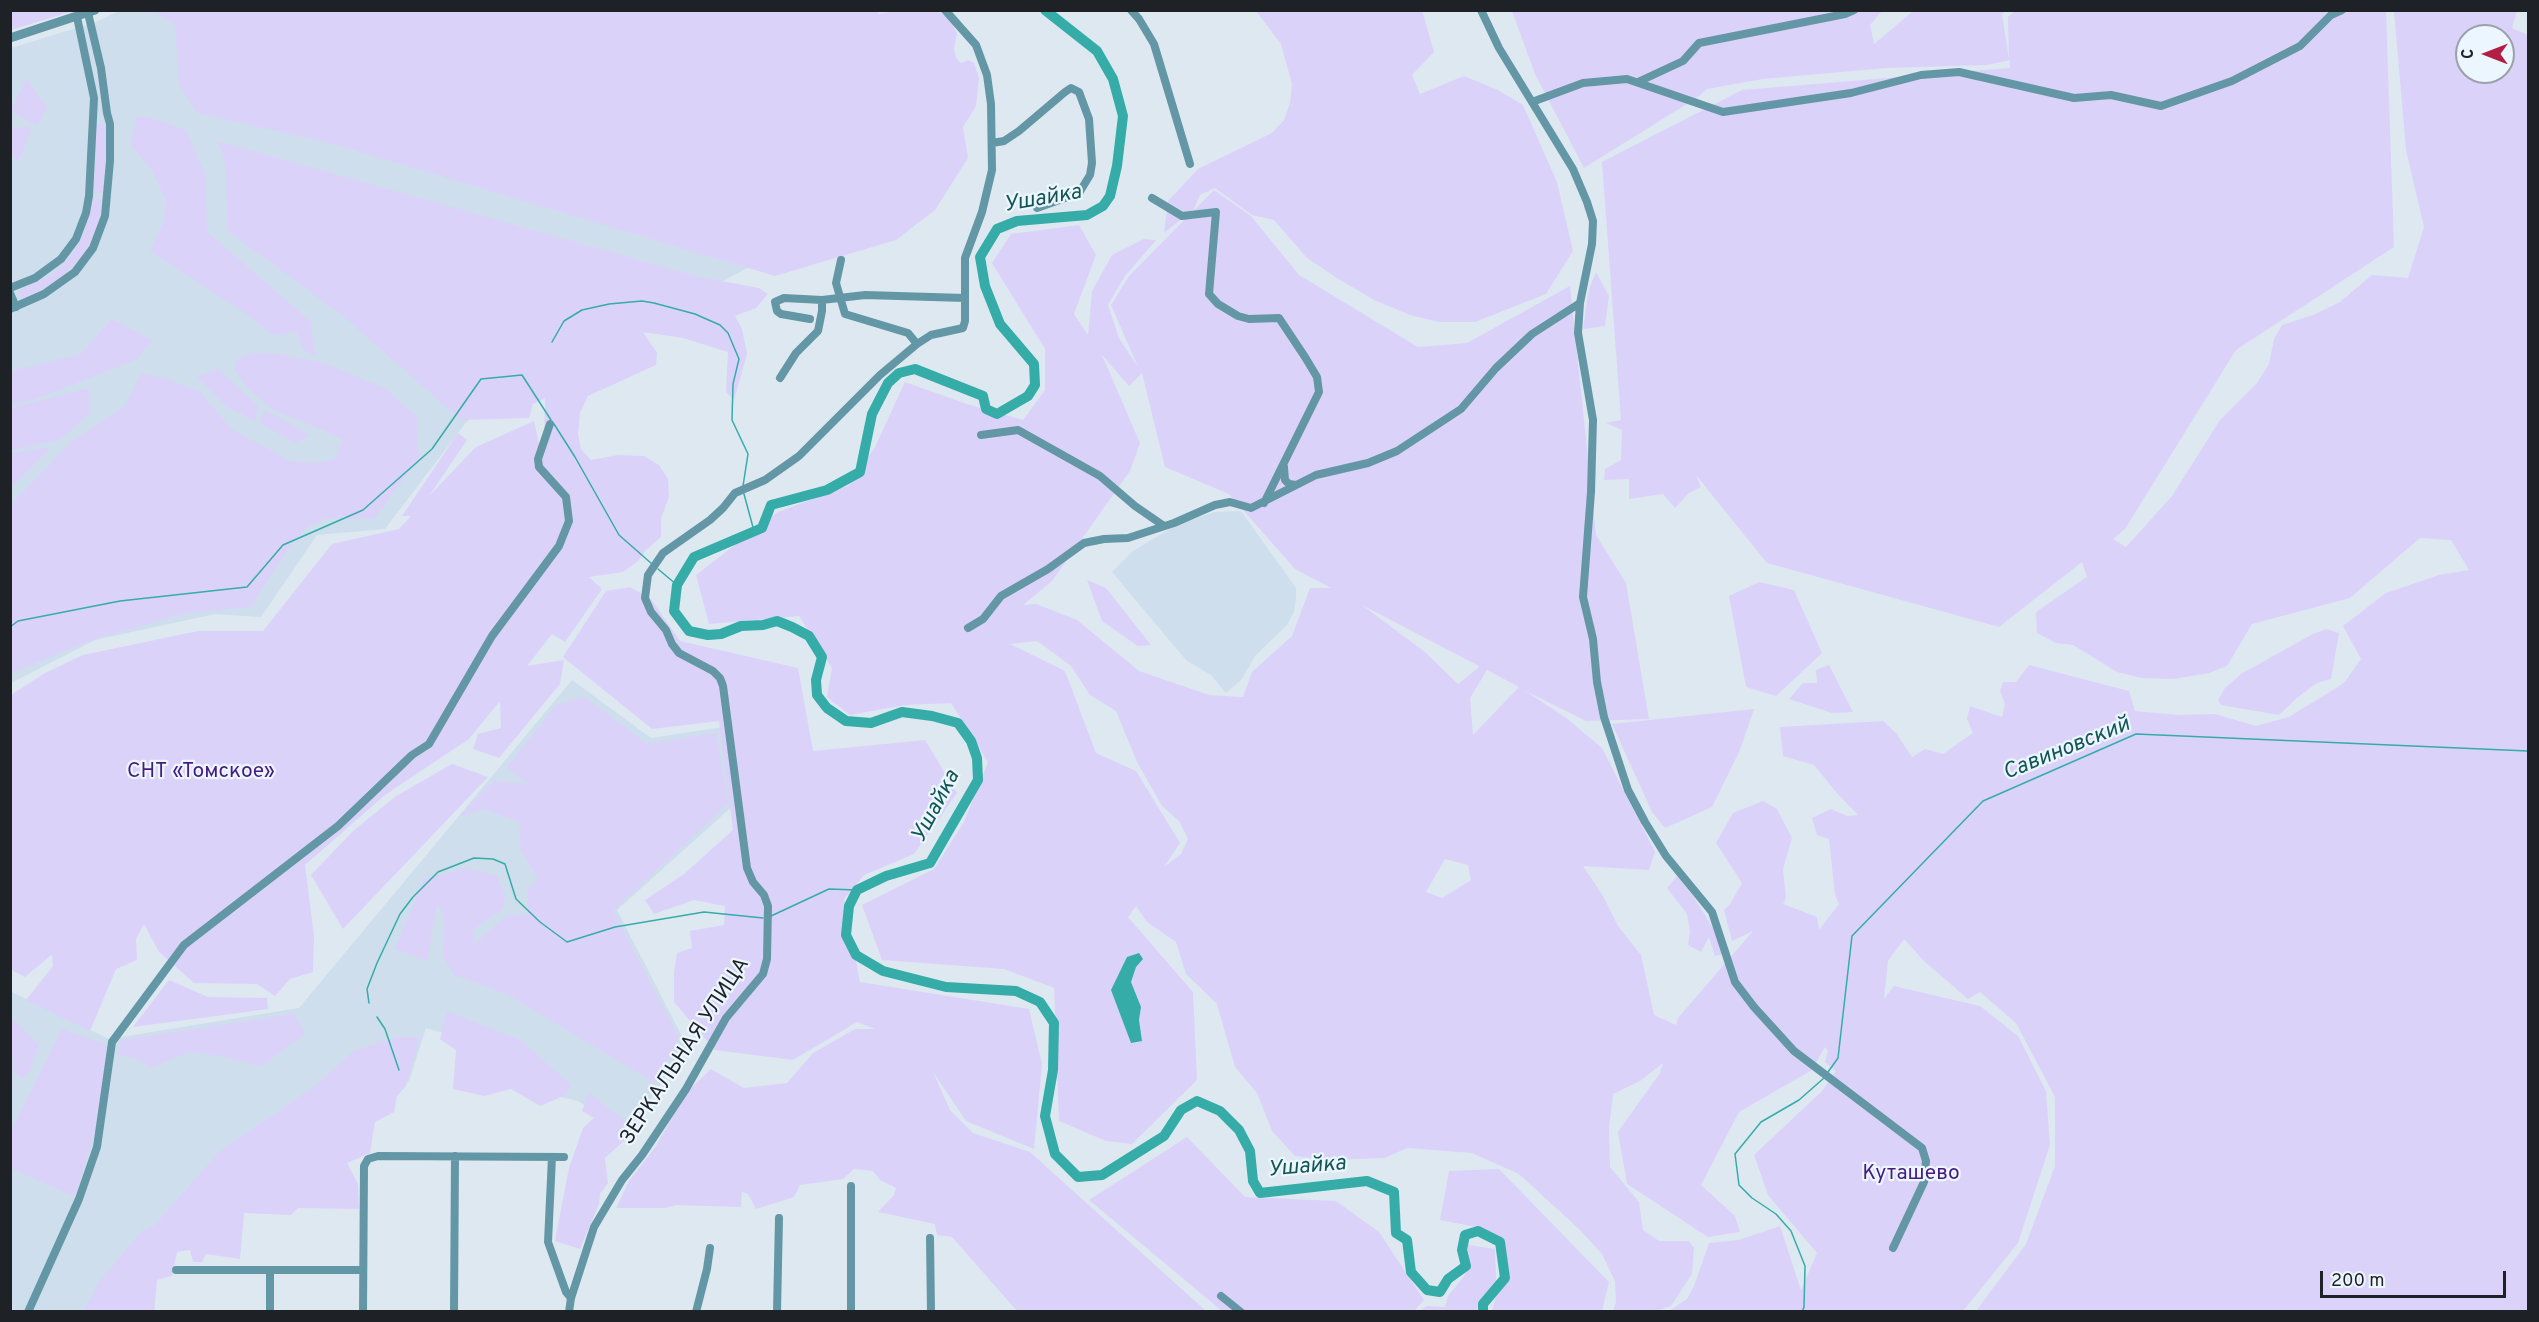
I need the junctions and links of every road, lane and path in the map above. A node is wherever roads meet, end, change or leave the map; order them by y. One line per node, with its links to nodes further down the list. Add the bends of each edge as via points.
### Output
1 (945, 10): 13 (street, ЗЕРКАЛЬНАЯ УЛИЦА, via 966,32 983,60 991,104)
2 (1131, 10): 14 (street, via 1154,44)
3 (1481, 10): 10 (street)
4 (1854, 10): 9 (street, via 1845,15 1699,43 1683,61)
5 (2342, 10): 9 (street, via 2331,15 2300,46 2232,81 2161,106 2111,95 2074,98 1959,72 1921,75 1851,93 1722,112)
6 (91, 12): 7 (street); 11 (street)
7 (77, 17): 8 (street); 12 (street, via 94,98)
8 (10, 38)
9 (1638, 82): 10 (street, via 1597,81)
10 (1532, 102): 22 (street, via 1576,174 1593,221)
11 (110, 123): 12 (street, via 100,118); 23 (street, via 108,198 93,248 66,281)
12 (92, 124): 18 (street, via 89,196 81,230 52,268)
13 (992, 143): 16 (street, via 1019,132 1071,88 1079,92 1089,119 1090,175 1079,193); 20 (street, ЗЕРКАЛЬНАЯ УЛИЦА, via 987,197 965,258)
14 (1190, 164)
15 (1152, 198): 29 (street, via 1182,216 1216,212 1209,294 1238,316 1279,318 1317,377 1319,392)
16 (1037, 208)
17 (841, 260): 19 (street, via 836,283)
18 (10, 290): 23 (street)
19 (839, 298): 20 (street); 21 (street); 25 (street, via 845,314 908,333)
20 (964, 298): 25 (street, ЗЕРКАЛЬНАЯ УЛИЦА, via 963,328 931,335)
21 (822, 300): 24 (street, via 784,298 775,302 781,314); 26 (street, via 818,331 796,353)
22 (1580, 303): 30 (street, via 1532,334 1461,409 1431,430 1382,459 1317,475); 41 (street, via 1578,333 1593,420 1583,597 1604,717 1628,790 1666,856 1712,912 1735,982 1754,1007 1794,1051 1922,1148 1926,1161 1924,1182)
23 (13, 308)
24 (810, 319)
25 (917, 344): 46 (street, ЗЕРКАЛЬНАЯ УЛИЦА, via 798,456 765,480 735,493 710,520 663,553 648,575 645,598 672,644 679,653 713,671 723,686 747,868 768,906 767,959 763,974 726,1018 686,1089 599,1217)
26 (780, 378)
27 (550, 424): 47 (street, via 538,459 539,467 566,496 569,521 559,546 492,636 429,744 412,755 338,826 184,945 112,1042 97,1147 79,1199)
28 (981, 435): 32 (street, via 1018,430 1100,476)
29 (1284, 465): 30 (street, via 1286,480); 31 (street)
30 (1296, 485): 31 (street)
31 (1264, 503): 32 (street, via 1251,508 1230,502 1215,505)
32 (1164, 526): 33 (street, via 1128,538 1084,543 1001,596 983,619)
33 (968, 628)
34 (455, 1156): 35 (street); 43 (street, via 368,1159 364,1166); 50 (street)
35 (552, 1157): 36 (street); 46 (street, via 548,1242)
36 (564, 1158)
37 (851, 1186): 54 (street)
38 (779, 1218): 53 (street)
39 (930, 1238): 55 (street)
40 (710, 1248): 52 (street)
41 (1893, 1248)
42 (176, 1270): 44 (street)
43 (363, 1270): 44 (street); 49 (street)
44 (270, 1271): 48 (street)
45 (1221, 1296): 56 (street)
46 (570, 1298): 51 (street, ЗЕРКАЛЬНАЯ УЛИЦА)
47 (28, 1311)
48 (270, 1311)
49 (363, 1311)
50 (454, 1311)
51 (569, 1311)
52 (696, 1311)
53 (777, 1311)
54 (851, 1311)
55 (931, 1311)
56 (1241, 1311)

